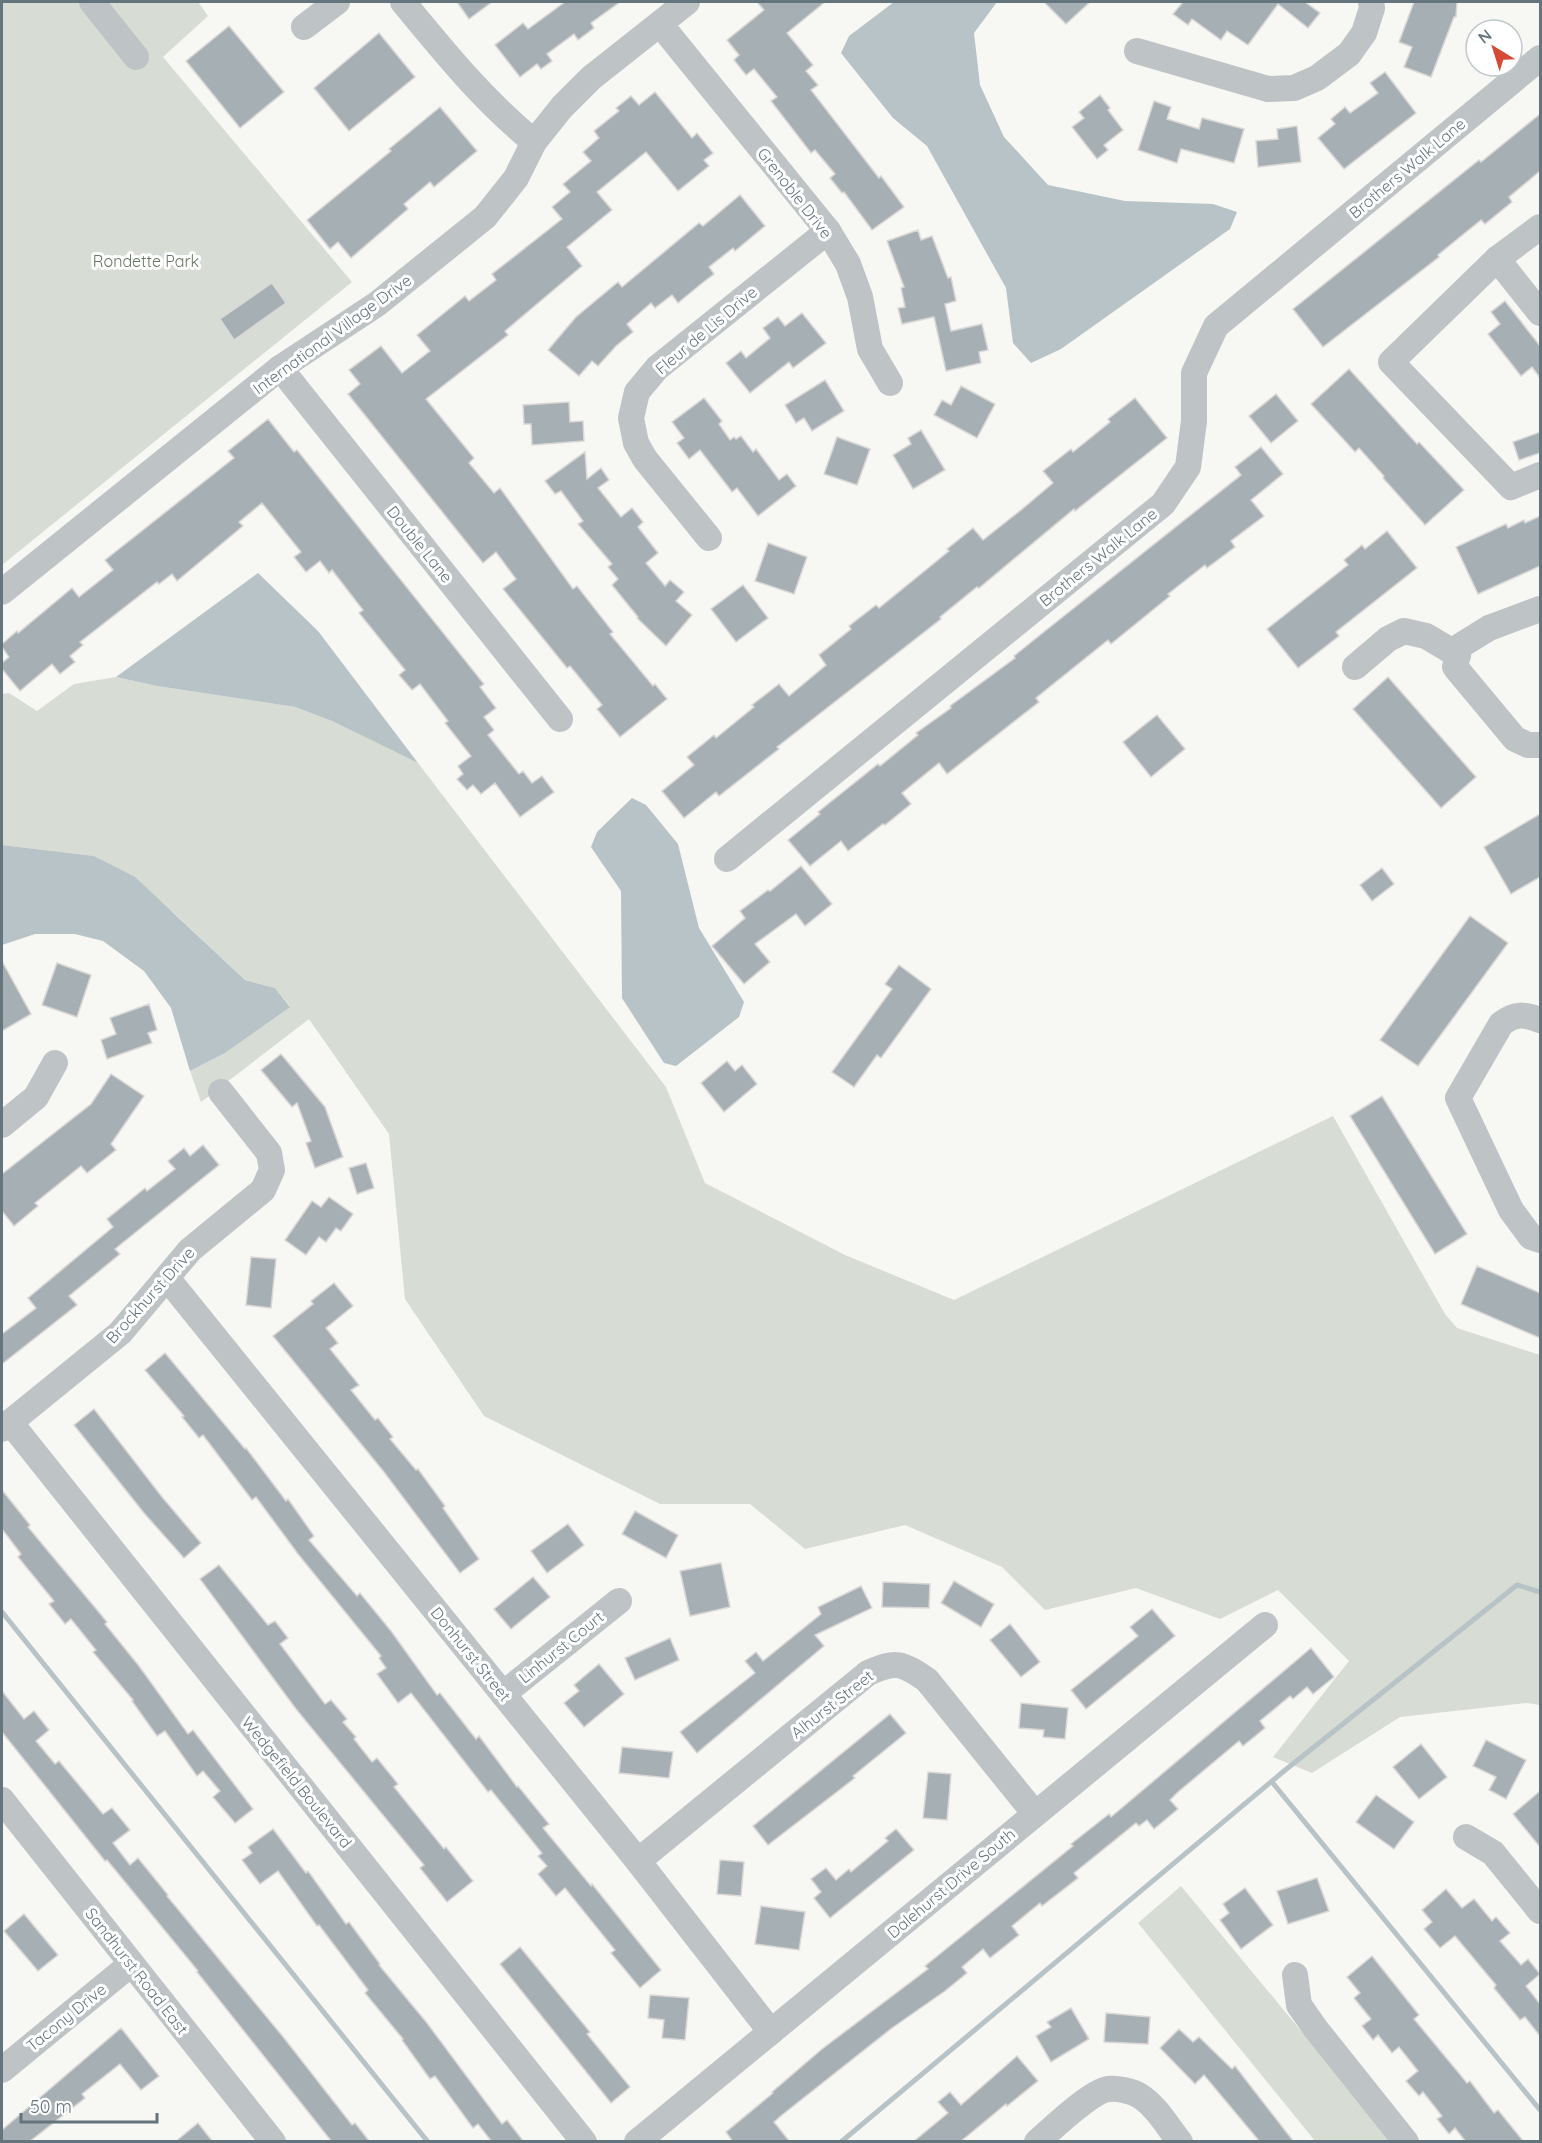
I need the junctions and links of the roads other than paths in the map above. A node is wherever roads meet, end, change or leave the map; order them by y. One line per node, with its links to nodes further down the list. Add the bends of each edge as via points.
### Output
1 (92, 2): 9 (street)
2 (337, 2): 7 (street)
3 (403, 2): 11 (street, via 462,74)
4 (687, 2): 6 (street, International Village Drive)
5 (1371, 5): 8 (street, via 1364,33 1349,54 1317,78 1294,88 1268,89)
6 (660, 24): 11 (street, International Village Drive, via 591,78); 13 (street, Grenoble Drive)
7 (304, 27)
8 (1137, 51)
9 (136, 57)
10 (1540, 58): 26 (street, Brothers Walk Lane, via 1216,326 1194,373 1194,421 1188,467 1163,504)
11 (534, 142): 16 (street, International Village Drive, via 516,178 485,217 377,304)
12 (1540, 227): 14 (street)
13 (828, 231): 17 (street, Grenoble Drive, via 848,264 860,297 870,348); 19 (street, Fleur de Lis Drive, via 657,368 638,392 631,418 636,443)
14 (1497, 259): 15 (street); 18 (street, via 1391,362 1511,487)
15 (1540, 313)
16 (280, 368): 20 (street, International Village Drive); 24 (street, Double Lane)
17 (890, 383)
18 (1540, 476)
19 (709, 538)
20 (2, 592)
21 (1540, 609): 22 (street, via 1489,628 1460,646)
22 (1458, 655): 23 (street, via 1426,636 1404,631 1388,639); 25 (street, via 1455,667 1515,739)
23 (1355, 667)
24 (560, 719)
25 (1540, 745)
26 (727, 859)
27 (1540, 1020): 31 (street, via 1524,1014 1511,1016 1500,1024 1458,1098 1510,1210 1531,1237)
28 (55, 1063): 30 (street, via 36,1097)
29 (221, 1092): 32 (street, Brockhurst Drive, via 269,1153 272,1170 263,1190 190,1250)
30 (2, 1125)
31 (1540, 1240)
32 (167, 1278): 33 (street, Brockhurst Drive, via 120,1333); 36 (street, Donhurst Street)
33 (6, 1426): 47 (street, Wedgefield Boulevard)
34 (619, 1601): 36 (street, Linhurst Court)
35 (1264, 1625): 38 (street, Dalehurst Drive South)
36 (503, 1694): 40 (street, Donhurst Street)
37 (2, 1800): 42 (street, Sandhurst Road East)
38 (1035, 1814): 40 (street, Alhurst Street, via 927,1680 908,1666 886,1665 868,1673); 44 (street, Dalehurst Drive South)
39 (1466, 1837): 41 (street, via 1493,1853)
40 (638, 1861): 44 (street, Donhurst Street)
41 (1540, 1911)
42 (131, 1964): 45 (street, Tacony Drive); 46 (street, Sandhurst Road East)
43 (1295, 1975): 51 (street, via 1299,2005)
44 (771, 2032): 48 (street, Dalehurst Drive South)
45 (2, 2070)
46 (273, 2142)
47 (584, 2142)
48 (637, 2142)
49 (1037, 2142): 50 (street, via 1107,2089 1139,2095)
50 (1180, 2142)
51 (1406, 2142)

